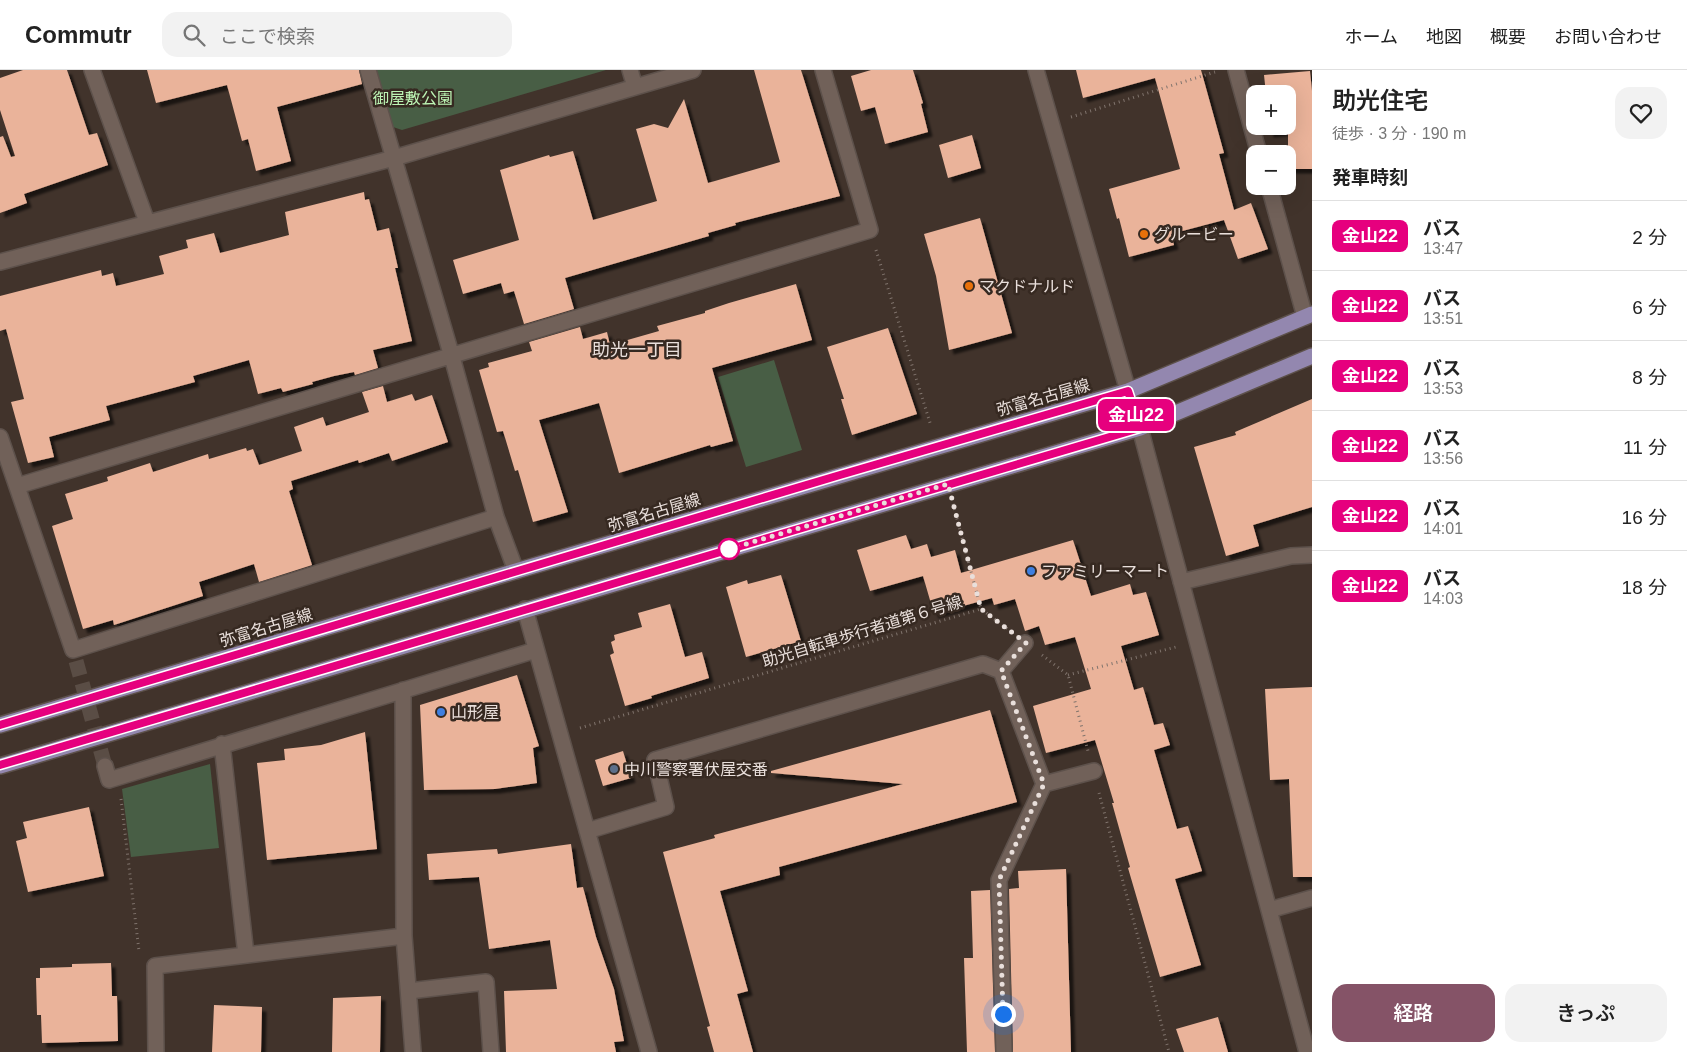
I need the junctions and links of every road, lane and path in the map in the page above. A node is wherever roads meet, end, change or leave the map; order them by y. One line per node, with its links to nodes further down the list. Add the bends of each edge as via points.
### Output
1 (92, 70): 14 (street)
2 (368, 70): 12 (street)
3 (630, 70): 9 (street)
4 (694, 70): 9 (street)
5 (823, 70): 15 (street)
6 (1036, 70): 10 (street)
7 (1223, 70): 10 (path)
8 (1236, 70): 11 (street)
9 (635, 86): 12 (street)
10 (1051, 123): 20 (street)
11 (1257, 145)
12 (394, 158): 14 (street); 19 (street)
13 (1272, 195): 17 (street)
14 (148, 222): 16 (street)
15 (870, 230): 19 (street); 23 (path)
16 (0, 262)
17 (1309, 316): 20 (main road, 弥富名古屋線)
18 (1312, 356): 21 (main road)
19 (452, 357): 25 (street); 26 (street)
20 (1128, 391): 21 (street); 23 (main road, 弥富名古屋線)
21 (1140, 428): 24 (main road); 29 (street)
22 (0, 437): 25 (street)
23 (937, 446): 28 (main road, 弥富名古屋線)
24 (948, 484): 30 (main road); 31 (path)
25 (17, 486): 26 (street, via 74,656)
26 (496, 517): 28 (street)
27 (1312, 555): 29 (street, via 1291,556)
28 (516, 571): 38 (main road, 弥富名古屋線)
29 (1181, 582): 32 (street)
30 (525, 609): 34 (street); 41 (main road)
31 (981, 609): 33 (path, 助光自転車歩行者道第６号線); 39 (path, 助光自転車歩行者道第６号線)
32 (1198, 642): 36 (path); 48 (street)
33 (1026, 643): 35 (street); 36 (path, 助光自転車歩行者道第６号線)
34 (536, 650): 37 (street); 39 (street)
35 (1001, 671): 45 (street); 46 (street, via 983,664 655,760 666,807)
36 (1068, 675): 43 (path)
37 (403, 690): 40 (street); 49 (street)
38 (0, 725)
39 (560, 734): 46 (street)
40 (222, 744): 44 (street); 50 (street)
41 (0, 766)
42 (105, 766): 44 (street, via 109,780)
43 (1094, 770): 45 (street); 58 (path)
44 (119, 776): 51 (path, via 139,954)
45 (1044, 784): 57 (street, via 999,880)
46 (587, 831): 56 (street)
47 (1312, 898): 48 (street)
48 (1269, 910): 59 (street)
49 (404, 936): 50 (street); 52 (street)
50 (246, 955): 51 (street)
51 (155, 966): 53 (street)
52 (409, 991): 54 (street); 55 (street, via 486,982)
53 (156, 1052)
54 (413, 1052)
55 (491, 1052)
56 (649, 1052)
57 (1004, 1052)
58 (1169, 1052)
59 (1307, 1052)

